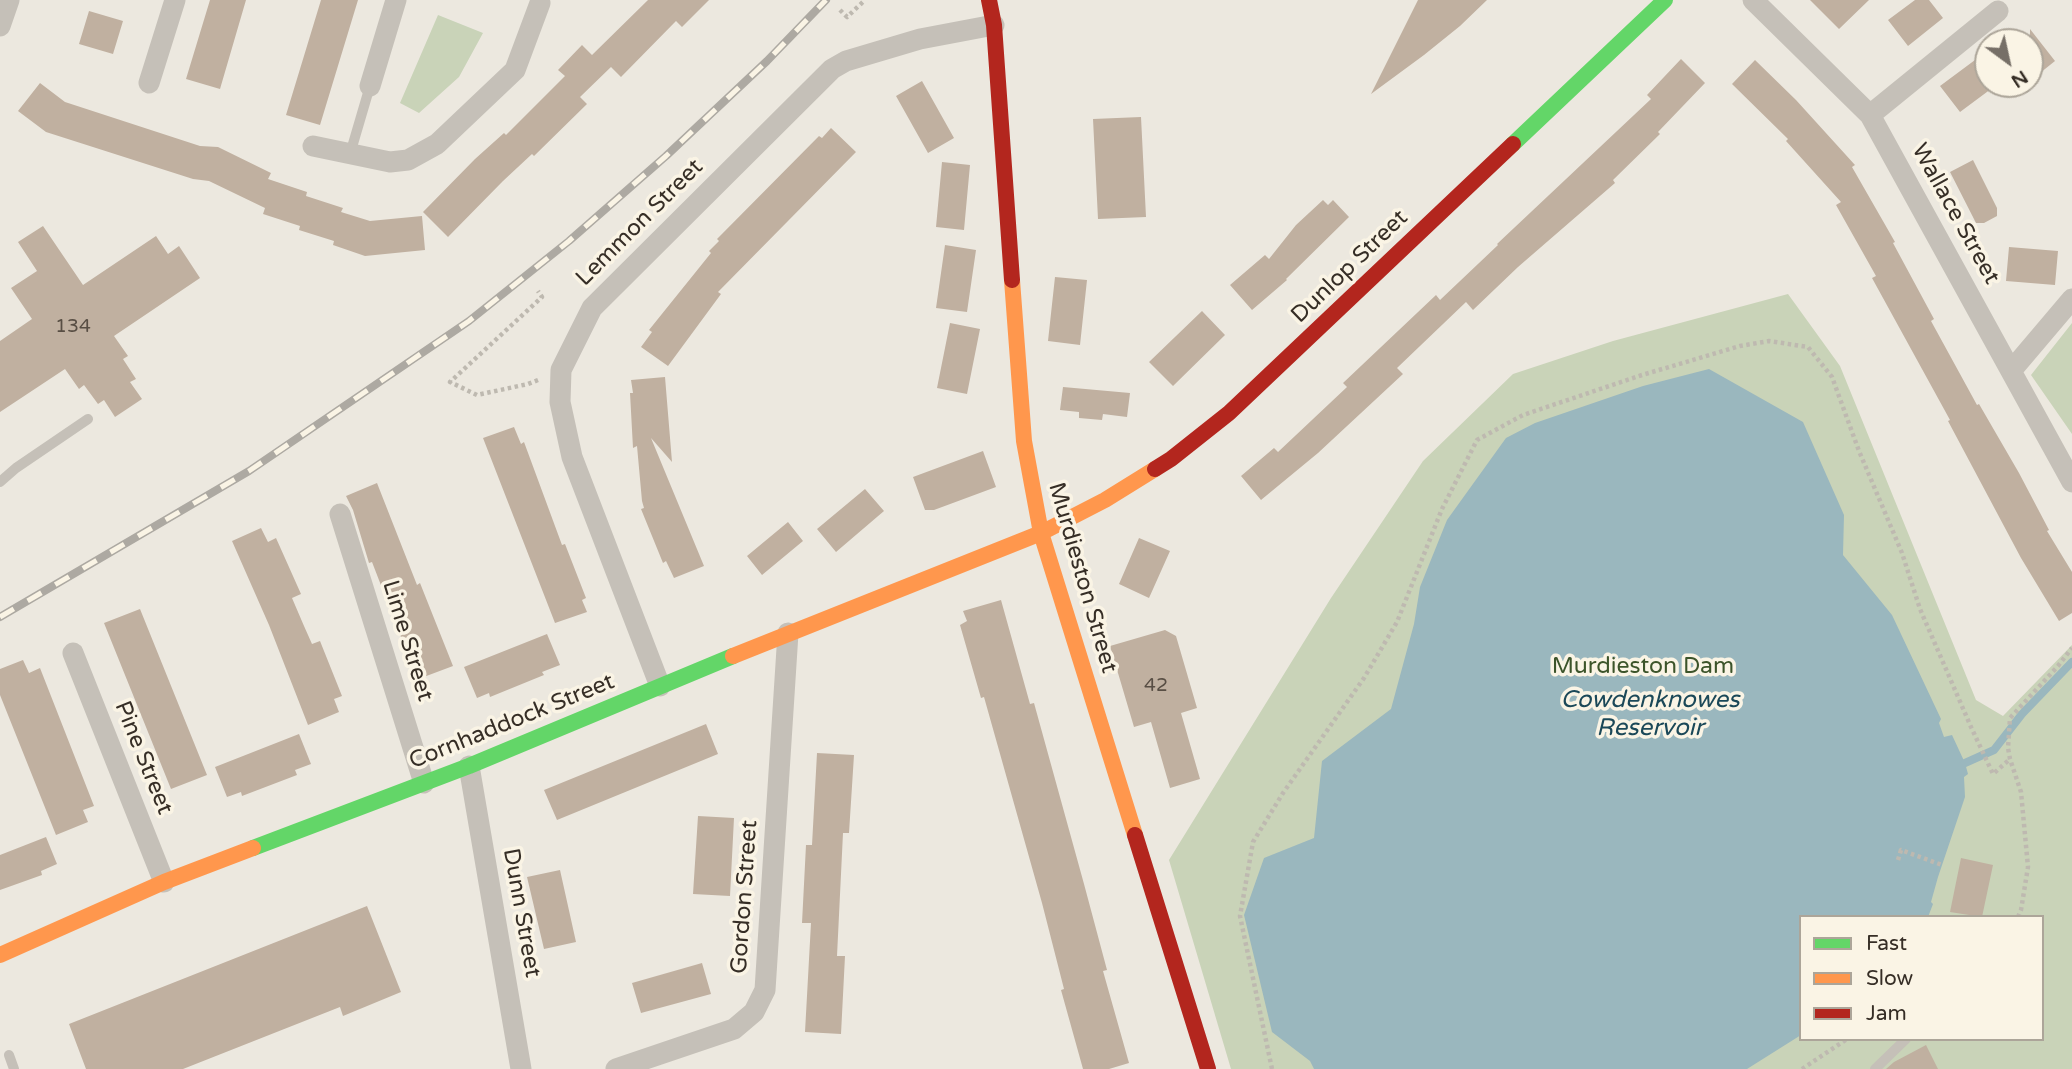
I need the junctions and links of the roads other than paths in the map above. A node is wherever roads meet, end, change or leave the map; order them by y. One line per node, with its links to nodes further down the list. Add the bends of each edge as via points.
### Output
1 (9, 0): 10 (street)
2 (174, 0): 11 (street)
3 (396, 0): 12 (street)
4 (989, 0): 9 (main road, Murdieston Street)
5 (1665, 0): 22 (main road, Dunlop Street, via 1229,413 1160,466)
6 (1752, 0): 13 (street, Wallace Street)
7 (541, 1): 15 (street, via 515,69 437,144 408,160 390,162)
8 (1998, 12): 13 (street)
9 (995, 25): 22 (main road, Murdieston Street, via 1024,441); 25 (street, Lemmon Street, via 920,39 832,69 592,308 561,370 560,402 572,457)
10 (0, 26)
11 (149, 83)
12 (370, 86): 15 (lane)
13 (1870, 116): 17 (street, Wallace Street)
14 (313, 146): 15 (street)
15 (350, 153)
16 (2072, 299): 17 (street)
17 (2011, 371): 20 (street, Wallace Street)
18 (88, 419): 19 (lane)
19 (0, 482)
20 (2072, 482)
21 (340, 514): 27 (street, Lime Street)
22 (1041, 533): 23 (main road, Cornhaddock Street); 35 (main road, Murdieston Street)
23 (788, 633): 25 (main road, Cornhaddock Street); 34 (street, Gordon Street, via 765,990 754,1012 734,1029)
24 (74, 653): 28 (street, Pine Street)
25 (660, 687): 26 (main road, Cornhaddock Street)
26 (468, 766): 27 (main road, Cornhaddock Street); 33 (street, Dunn Street)
27 (424, 783): 28 (main road, Cornhaddock Street)
28 (164, 882): 29 (main road, Cornhaddock Street)
29 (0, 954)
30 (1904, 1041): 36 (lane)
31 (9, 1055): 32 (lane)
32 (14, 1069)
33 (522, 1069)
34 (616, 1069)
35 (1208, 1069)
36 (1875, 1069)

